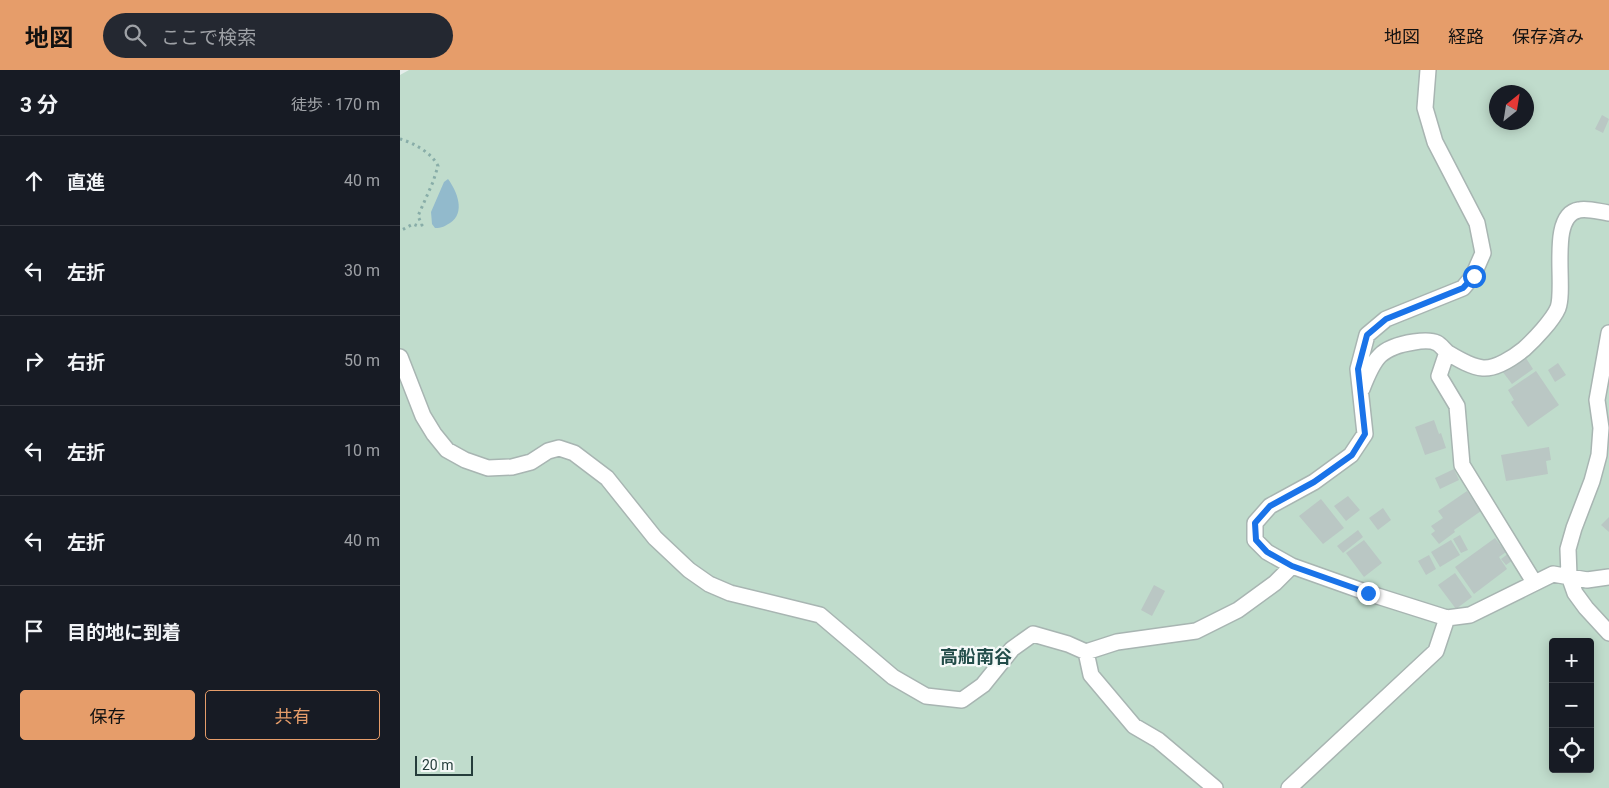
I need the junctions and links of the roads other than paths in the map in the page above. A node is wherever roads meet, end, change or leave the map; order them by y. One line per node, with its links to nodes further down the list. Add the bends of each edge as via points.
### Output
1 (1428, 70): 6 (street, via 1425,108 1435,142 1477,224 1483,253 1474,276 1463,288 1386,319 1367,335 1358,369)
2 (1609, 213): 4 (street, via 1578,210 1565,218 1561,231 1558,308 1524,349 1500,364 1484,368 1466,363)
3 (1609, 333): 8 (street, via 1597,400 1601,428 1599,455 1568,549)
4 (1447, 352): 6 (street, via 1436,342 1396,345 1380,354 1368,372); 10 (street, via 1439,376 1457,406 1462,465)
5 (400, 357): 13 (street, via 423,416 447,450 488,468 531,462 559,448 574,453 607,478 654,538 709,584 730,593 820,615 893,677 926,696 962,700 983,685 1012,649 1033,634)
6 (1361, 393): 7 (street, via 1365,434 1352,455 1314,482 1270,506 1255,523 1256,540 1267,552)
7 (1292, 566): 11 (street); 13 (street, via 1238,610 1196,630 1117,642)
8 (1569, 576): 9 (street, via 1588,580); 10 (street, via 1553,574); 12 (street, via 1575,593)
9 (1609, 577)
10 (1534, 582): 11 (street, via 1470,616)
11 (1447, 618): 15 (street, via 1436,651)
12 (1609, 633)
13 (1086, 652): 14 (street, via 1091,675 1134,726 1158,740)
14 (1215, 788)
15 (1289, 788)

